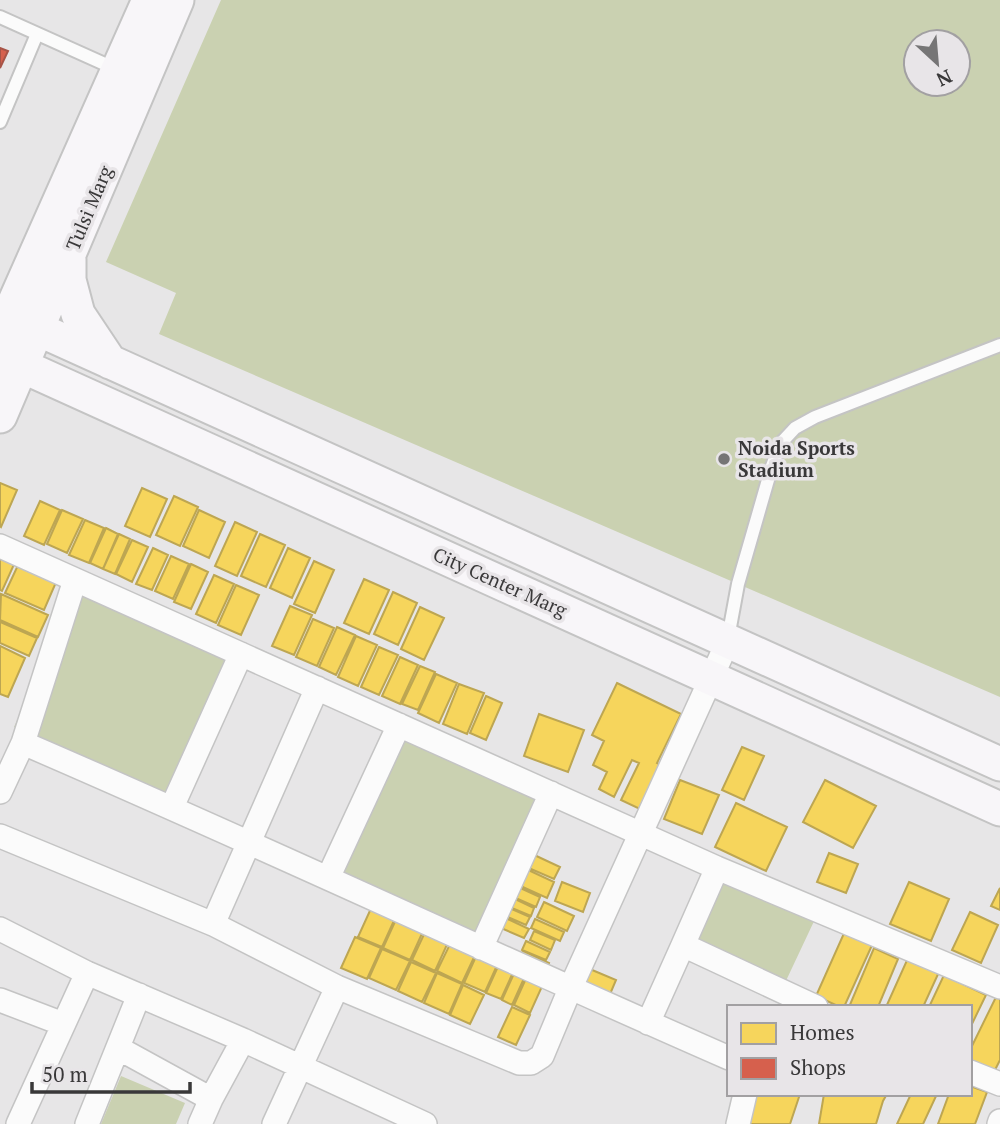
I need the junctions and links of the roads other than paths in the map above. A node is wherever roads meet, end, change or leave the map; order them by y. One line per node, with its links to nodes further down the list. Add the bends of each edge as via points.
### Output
1 (149, 0): 5 (street, Tulsi Marg)
2 (177, 0): 8 (street, Tulsi Marg)
3 (0, 17): 4 (lane)
4 (37, 34): 5 (lane); 6 (lane)
5 (118, 70): 7 (street, Tulsi Marg)
6 (0, 122)
7 (37, 252): 9 (street); 10 (street, Tulsi Marg)
8 (70, 253): 10 (street, Tulsi Marg); 13 (street, via 69,280 78,314)
9 (0, 271)
10 (11, 323): 12 (street, Tulsi Marg); 13 (street, City Center Marg)
11 (1000, 345): 17 (lane, via 815,417 781,443 738,584)
12 (11, 361): 14 (street, Tulsi Marg); 19 (street, City Center Marg)
13 (110, 362): 17 (street, City Center Marg)
14 (0, 416)
15 (0, 546): 16 (street)
16 (75, 580): 18 (street); 22 (street)
17 (728, 641): 19 (street); 23 (street, City Center Marg)
18 (241, 654): 20 (street); 26 (street)
19 (711, 678): 27 (street, City Center Marg); 28 (street)
20 (317, 688): 21 (street); 30 (street)
21 (399, 725): 25 (street); 32 (street)
22 (23, 743): 24 (street); 26 (street)
23 (1000, 764)
24 (0, 792)
25 (551, 793): 28 (street); 36 (street)
26 (172, 807): 30 (street)
27 (1000, 809)
28 (640, 834): 31 (street); 40 (street)
29 (0, 836): 33 (street)
30 (248, 842): 32 (street); 33 (street)
31 (717, 868): 35 (street); 38 (street)
32 (328, 878): 36 (street)
33 (213, 925): 39 (street)
34 (0, 929): 37 (street)
35 (683, 945): 43 (street); 45 (street)
36 (481, 948): 40 (street)
37 (87, 973): 41 (street); 46 (street)
38 (1000, 986)
39 (337, 987): 40 (street, via 519,1063 542,1056); 50 (street)
40 (570, 989): 45 (street)
41 (139, 995): 47 (street); 48 (street)
42 (0, 1000): 46 (street)
43 (783, 1000): 44 (street)
44 (807, 1005)
45 (648, 1023): 49 (street)
46 (63, 1024): 55 (street)
47 (243, 1040): 50 (street); 54 (street)
48 (118, 1048): 54 (street); 56 (street)
49 (727, 1057)
50 (302, 1066): 58 (street); 59 (street)
51 (972, 1073): 52 (street)
52 (1000, 1084)
53 (745, 1096): 60 (street)
54 (211, 1099): 57 (street)
55 (18, 1124)
56 (88, 1124)
57 (200, 1124)
58 (274, 1124)
59 (425, 1124)
60 (738, 1124)

